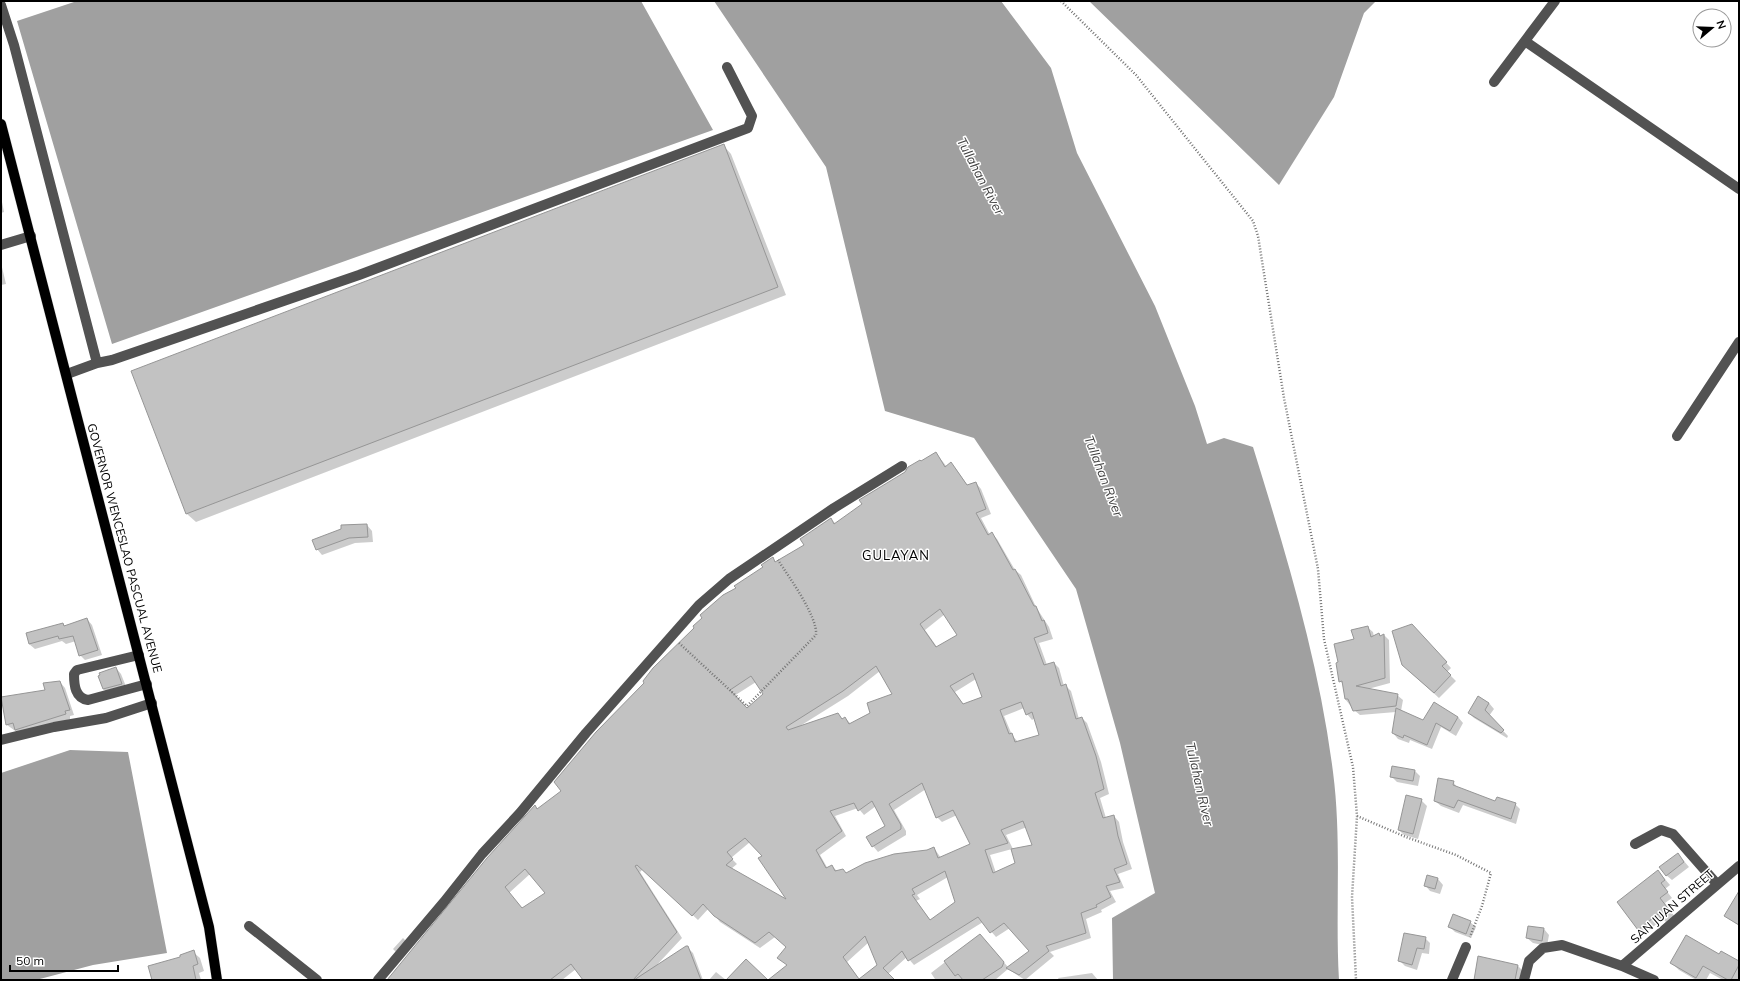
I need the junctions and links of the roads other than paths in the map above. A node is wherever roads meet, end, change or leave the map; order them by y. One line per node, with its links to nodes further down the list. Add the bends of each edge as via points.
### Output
1 (3, 1): 3 (street)
2 (1555, 1): 4 (street)
3 (1, 5): 12 (street, via 14,45)
4 (1524, 41): 6 (street); 8 (street)
5 (727, 67): 12 (street, via 752,116 748,128 359,275)
6 (1494, 82)
7 (1, 124): 9 (main road, GOVERNOR WENCESLAO PASCUAL AVENUE)
8 (1739, 189)
9 (31, 236): 10 (street); 13 (main road, GOVERNOR WENCESLAO PASCUAL AVENUE)
10 (1, 245)
11 (1739, 342): 14 (street)
12 (97, 363): 13 (street)
13 (67, 374): 16 (main road, GOVERNOR WENCESLAO PASCUAL AVENUE)
14 (1677, 436)
15 (902, 466): 29 (street, via 771,550 729,579 699,605 482,854)
16 (139, 655): 17 (main road, GOVERNOR WENCESLAO PASCUAL AVENUE); 17 (street, via 77,670 74,674 78,695 88,700)
17 (147, 684): 18 (main road, GOVERNOR WENCESLAO PASCUAL AVENUE)
18 (152, 703): 19 (street, via 106,718); 27 (main road, GOVERNOR WENCESLAO PASCUAL AVENUE, via 209,927)
19 (1, 740)
20 (1635, 844): 22 (street, via 1662,830 1673,834)
21 (1739, 866): 22 (street, SAN JUAN STREET)
22 (1717, 884): 25 (street, SAN JUAN STREET)
23 (249, 926): 28 (street)
24 (1466, 947): 30 (street)
25 (1622, 966): 26 (street); 31 (street, via 1562,945 1543,948 1529,961)
26 (1643, 978): 32 (street)
27 (217, 980)
28 (317, 980)
29 (378, 980)
30 (1452, 980)
31 (1524, 980)
32 (1654, 980)

